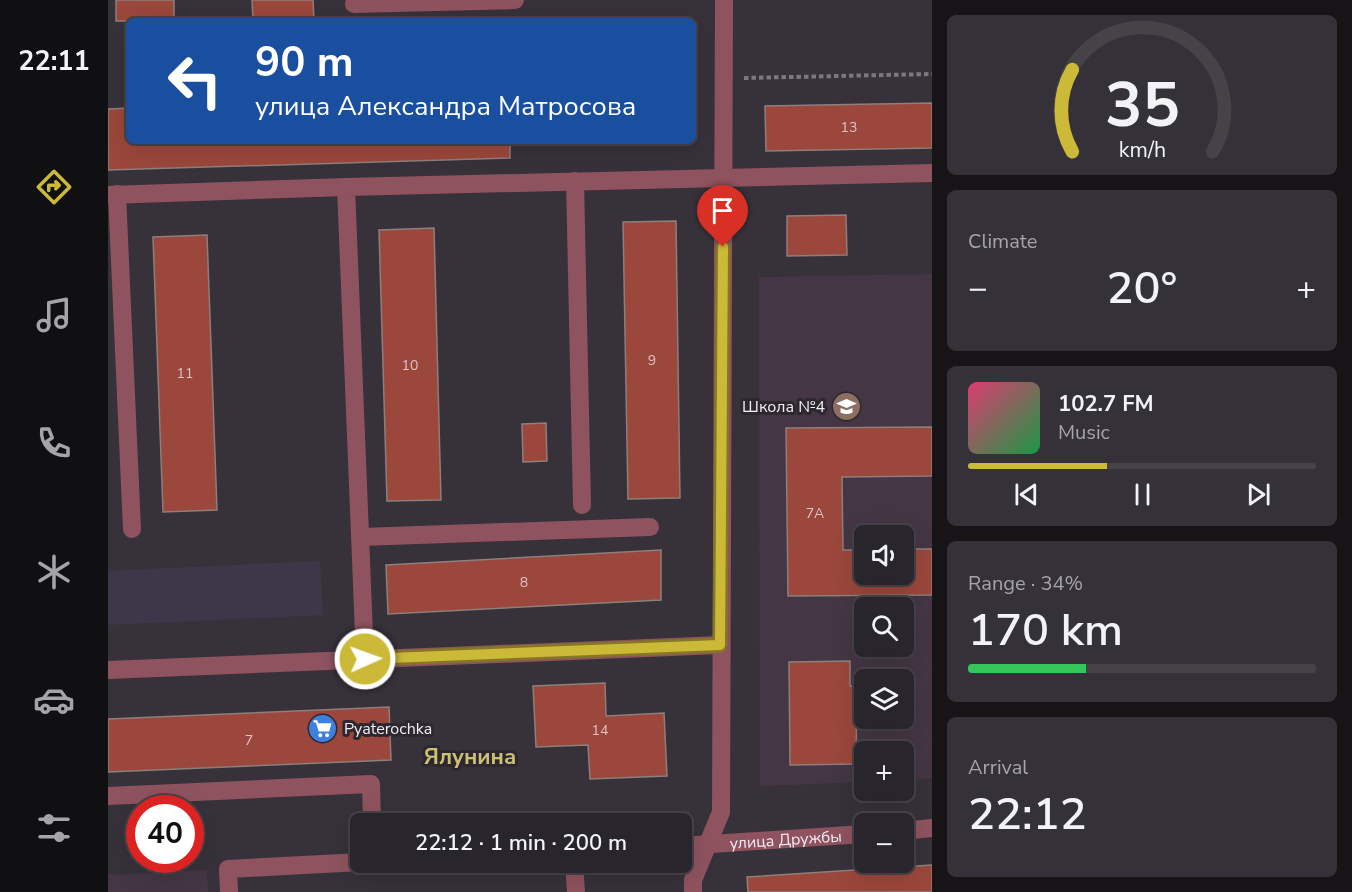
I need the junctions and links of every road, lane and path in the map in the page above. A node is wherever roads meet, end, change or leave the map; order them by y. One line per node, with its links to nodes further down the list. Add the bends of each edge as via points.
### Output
1 (515, 0): 3 (street)
2 (724, 0): 5 (street)
3 (354, 4)
4 (932, 74): 5 (path)
5 (724, 78): 7 (street)
6 (932, 172): 7 (street)
7 (723, 176): 8 (street); 15 (street)
8 (575, 181): 9 (street); 11 (street)
9 (346, 187): 10 (street); 14 (street)
10 (113, 194): 13 (street)
11 (582, 505)
12 (650, 527): 14 (street)
13 (132, 529)
14 (361, 537): 16 (street)
15 (720, 645): 16 (street); 23 (street, via 721,812)
16 (365, 659): 17 (street)
17 (108, 670)
18 (108, 796): 19 (street, via 371,784)
19 (372, 813)
20 (932, 828): 21 (street)
21 (914, 830)
22 (854, 835): 23 (street, улица Дружбы)
23 (707, 845): 24 (street, улица Дружбы); 29 (street, via 693,880)
24 (692, 846)
25 (350, 863): 27 (street, via 228,869)
26 (575, 873): 28 (street)
27 (229, 892)
28 (576, 892)
29 (693, 892)

